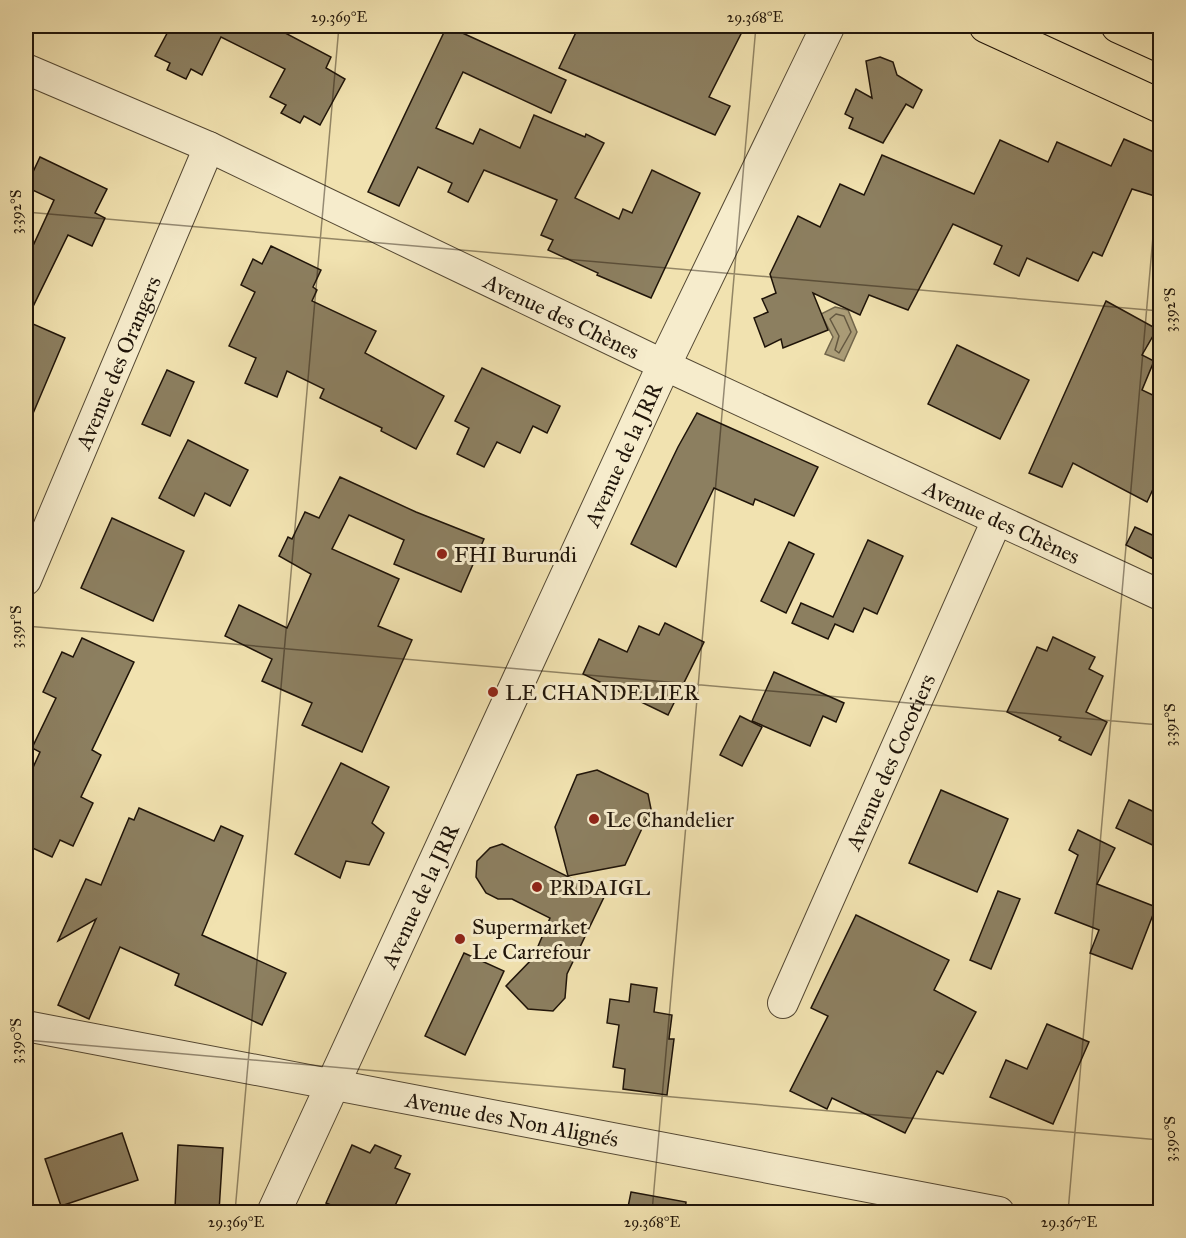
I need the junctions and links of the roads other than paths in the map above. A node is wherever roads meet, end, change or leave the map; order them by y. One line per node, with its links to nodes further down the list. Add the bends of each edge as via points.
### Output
1 (828, 26): 8 (street, Avenue de la JRR)
2 (986, 26): 6 (main road)
3 (1118, 26): 4 (main road)
4 (1161, 45)
5 (26, 69): 7 (street, Avenue des Chènes)
6 (1161, 106)
7 (209, 147): 8 (street, Avenue des Chènes); 10 (street, Avenue des Orangers)
8 (664, 365): 9 (street, Avenue des Chènes); 14 (street, Avenue de la JRR)
9 (997, 520): 11 (street, Avenue des Chènes); 12 (street, Avenue des Cocotiers)
10 (26, 580)
11 (1161, 596)
12 (783, 1003)
13 (26, 1026): 14 (street, Avenue des Non Alignés)
14 (335, 1084): 15 (street, Avenue de la JRR); 16 (street, Avenue des Non Alignés)
15 (274, 1212)
16 (999, 1212)

